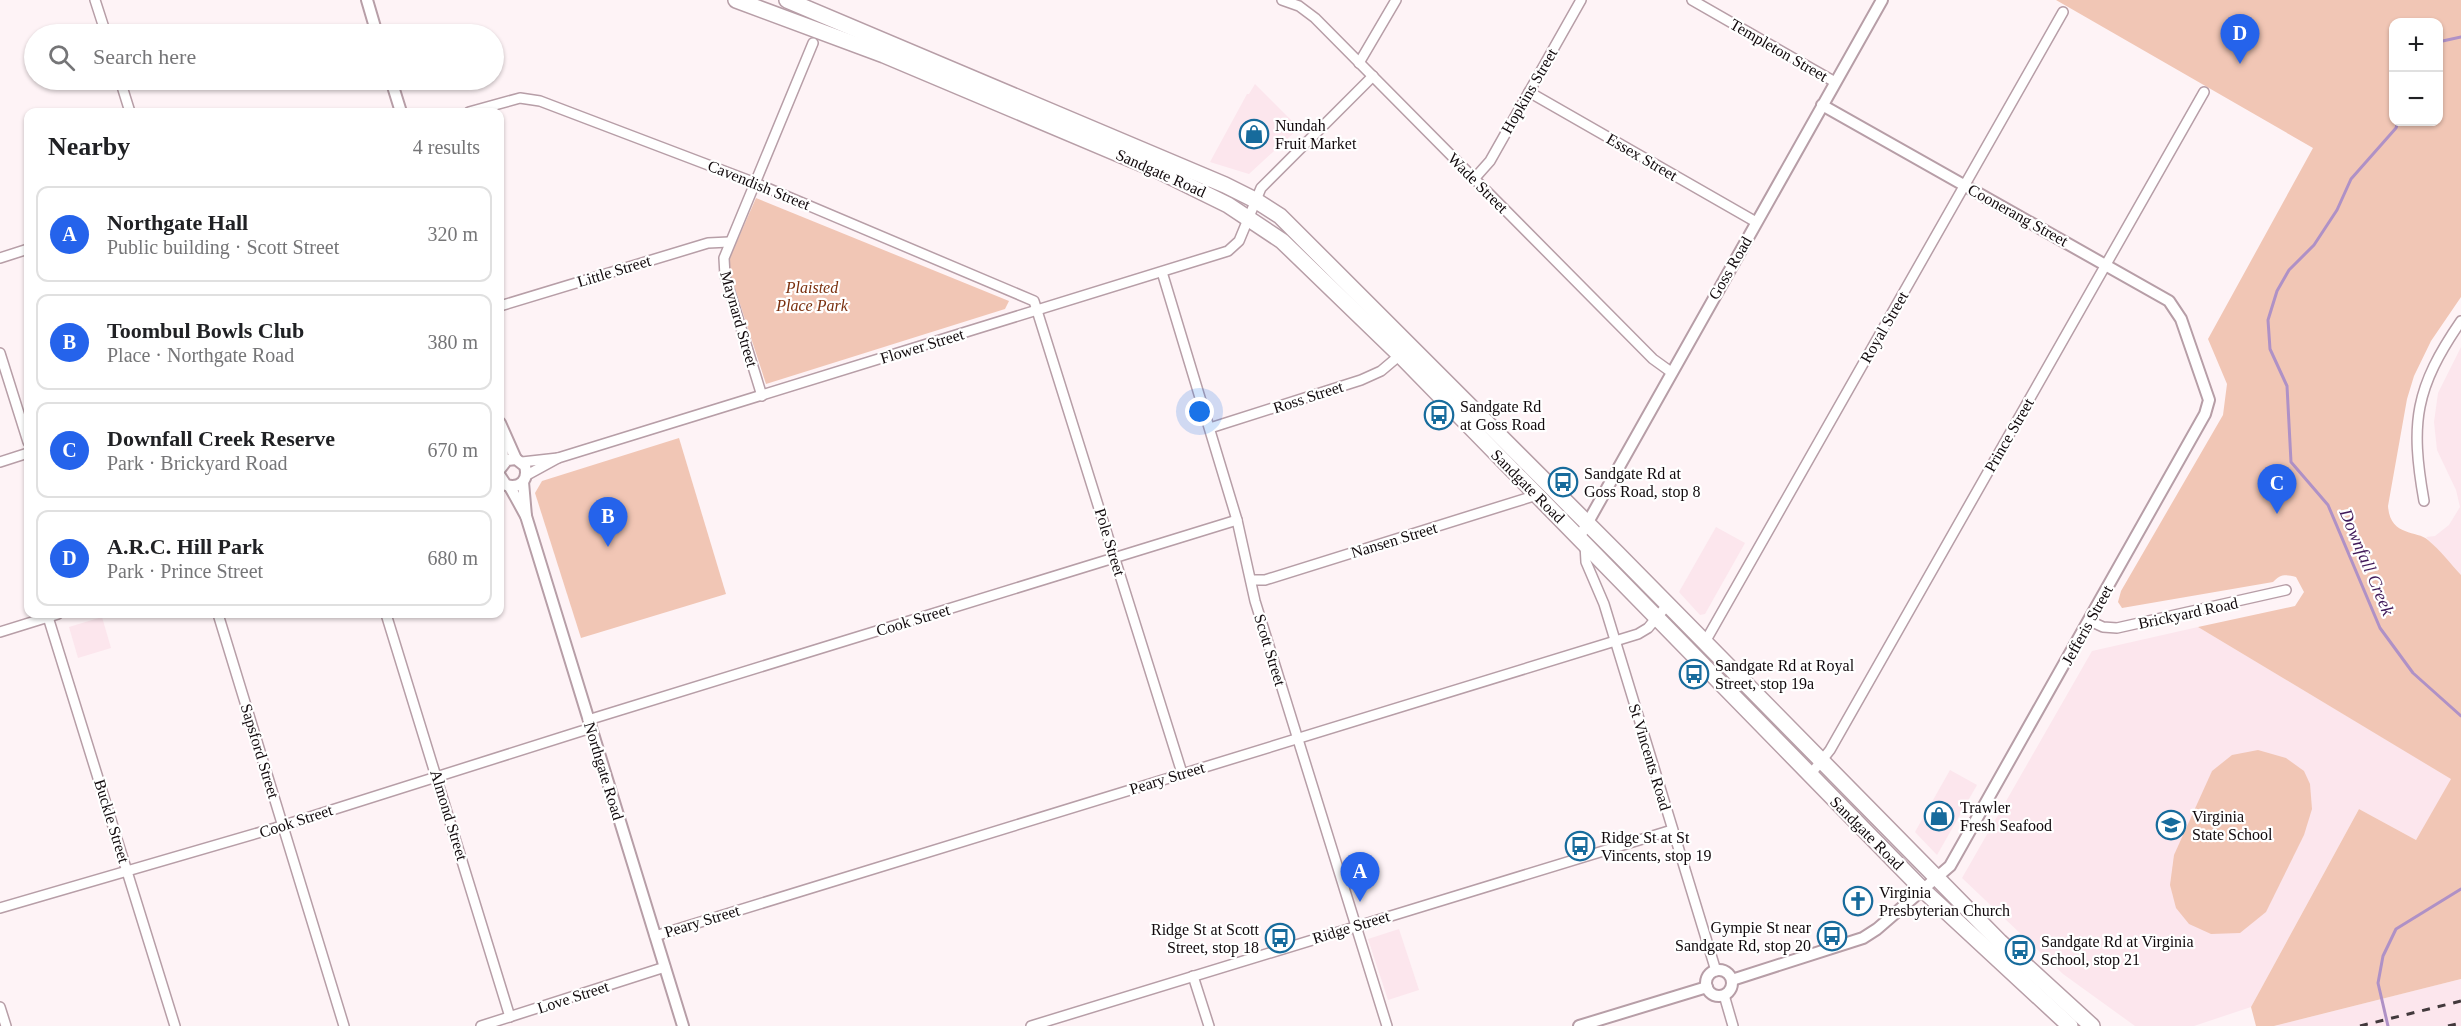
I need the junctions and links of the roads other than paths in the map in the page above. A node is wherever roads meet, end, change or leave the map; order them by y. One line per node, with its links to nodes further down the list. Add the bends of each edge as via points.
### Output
1 (95, 0): 11 (street)
2 (367, 0): 12 (street)
3 (736, 0): 29 (highway, Sandgate Road, via 884,55 1148,166)
4 (787, 0): 28 (highway, Sandgate Road)
5 (1282, 0): 14 (street, Wade Street, via 1307,11)
6 (1396, 0): 14 (street)
7 (1581, 0): 19 (street, Hopkins Street)
8 (1692, 0): 16 (street, Templeton Street)
9 (1882, 0): 16 (street, Goss Road)
10 (2063, 12): 27 (street, Royal Street)
11 (103, 24)
12 (374, 24)
13 (813, 43): 26 (street, Maynard Street)
14 (1359, 63): 15 (street, Wade Street)
15 (1373, 76): 25 (street, Wade Street); 28 (street, Flower Street, via 1261,188)
16 (1835, 82): 21 (street, Goss Road)
17 (123, 90): 22 (street)
18 (394, 90): 23 (street)
19 (1529, 92): 25 (street, Hopkins Street, via 1490,161); 30 (street, Essex Street)
20 (2204, 92): 34 (street, Prince Street)
21 (1822, 105): 27 (street, Coonerang Street); 30 (street, Goss Road)
22 (129, 108)
23 (400, 108)
24 (483, 108): 26 (street, Cavendish Street, via 514,99 532,99)
25 (1474, 179): 42 (street, Wade Street, via 1653,359)
26 (753, 182): 31 (street, Maynard Street); 37 (street, Cavendish Street, via 1030,299)
27 (1965, 185): 34 (street, Coonerang Street); 73 (street, Royal Street)
28 (1255, 200): 29 (street, Flower Street); 59 (highway, Sandgate Road, via 1301,236)
29 (1249, 217): 35 (street, Flower Street, via 1233,248); 41 (highway, Sandgate Road, via 1295,252)
30 (1756, 222): 42 (street, Goss Road)
31 (729, 242): 36 (street, Little Street, via 714,241); 43 (street, Maynard Street, via 724,272)
32 (24, 250): 33 (street)
33 (0, 258)
34 (2106, 264): 39 (street, Coonerang Street, via 2174,305); 76 (street, Prince Street)
35 (1162, 272): 37 (street, Flower Street); 44 (street, Scott Street)
36 (504, 305)
37 (1038, 309): 43 (street, Flower Street); 61 (street, Pole Street)
38 (2461, 321): 56 (street, via 2430,370 2420,400 2416,451)
39 (2191, 346): 70 (street, Jefferis Street, via 2208,395 2206,410)
40 (0, 353): 45 (street)
41 (1400, 355): 44 (street, Ross Street, via 1361,380); 55 (highway, Sandgate Road)
42 (1671, 372): 59 (street, Goss Road)
43 (762, 396): 48 (street, Flower Street)
44 (1210, 428): 58 (street, Scott Street)
45 (24, 429)
46 (504, 434): 49 (street)
47 (24, 454): 50 (street)
48 (558, 458): 49 (street, Flower Street); 52 (street, Flower Street)
49 (519, 461): 51 (street); 52 (street, Northgate Road)
50 (0, 462)
51 (504, 466)
52 (525, 479): 53 (street); 57 (street, Northgate Road)
53 (504, 482)
54 (504, 483): 57 (street, Northgate Road)
55 (1537, 495): 60 (highway, Sandgate Road); 62 (street, Nansen Street, via 1264,580)
56 (2424, 501)
57 (526, 516): 74 (street, Northgate Road)
58 (1237, 520): 61 (street, Cook Street); 62 (street, Scott Street)
59 (1586, 522): 60 (street, Goss Road); 64 (highway, Sandgate Road)
60 (1582, 541): 69 (highway, Sandgate Road); 72 (street, St Vincents Road)
61 (1114, 557): 74 (street, Cook Street); 77 (street, Pole Street)
62 (1251, 580): 75 (street, Scott Street)
63 (2286, 590): 70 (street, Brickyard Road, via 2117,628)
64 (1668, 604): 69 (street, Peary Street); 73 (highway, Sandgate Road)
65 (45, 618): 71 (street)
66 (48, 618): 82 (street, Buckle Street)
67 (219, 618): 80 (street, Sapsford Street)
68 (387, 618): 79 (street, Almond Street)
69 (1658, 618): 72 (street, Peary Street, via 1645,630); 78 (highway, Sandgate Road)
70 (2090, 621): 83 (street, Jefferis Street, via 1952,862)
71 (0, 632)
72 (1615, 641): 75 (street, Peary Street); 81 (street, St Vincents Road)
73 (1705, 642): 76 (highway, Sandgate Road)
74 (590, 724): 79 (street, Cook Street); 87 (street, Northgate Road)
75 (1298, 739): 77 (street, Peary Street); 86 (street, Scott Street)
76 (1822, 760): 78 (street, Prince Street); 83 (highway, Sandgate Road)
77 (1182, 773): 87 (street, Peary Street)
78 (1810, 775): 84 (highway, Sandgate Road)
79 (437, 776): 80 (street, Cook Street); 95 (street, Almond Street)
80 (283, 825): 82 (street, Cook Street); 98 (street, Sapsford Street)
81 (1672, 830): 86 (street, Ridge Street); 89 (street, St Vincents Road)
82 (127, 871): 85 (street, Cook Street); 97 (street, Buckle Street)
83 (1937, 878): 84 (street, Jefferis Street); 107 (highway, Sandgate Road)
84 (1922, 889): 91 (street, Jefferis Street, via 1863,938); 106 (highway, Sandgate Road)
85 (0, 908)
86 (1356, 926): 90 (street, Ridge Street); 103 (street, Scott Street)
87 (655, 936): 88 (street, Northgate Road)
88 (665, 967): 95 (street, Love Street); 100 (street, Northgate Road)
89 (1716, 971): 91 (street, via 1724,971); 92 (street, via 1708,979)
90 (1193, 976): 101 (street, Ridge Street); 102 (street)
91 (1732, 980): 93 (street)
92 (1707, 987): 93 (street, via 1716,996); 104 (street)
93 (1724, 995): 105 (street)
94 (0, 1007): 96 (street)
95 (510, 1017): 99 (street, Love Street)
96 (6, 1026)
97 (175, 1026)
98 (344, 1026)
99 (481, 1026)
100 (683, 1026)
101 (1031, 1026)
102 (1209, 1026)
103 (1387, 1026)
104 (1579, 1026)
105 (1734, 1026)
106 (2070, 1026)
107 (2092, 1026)

